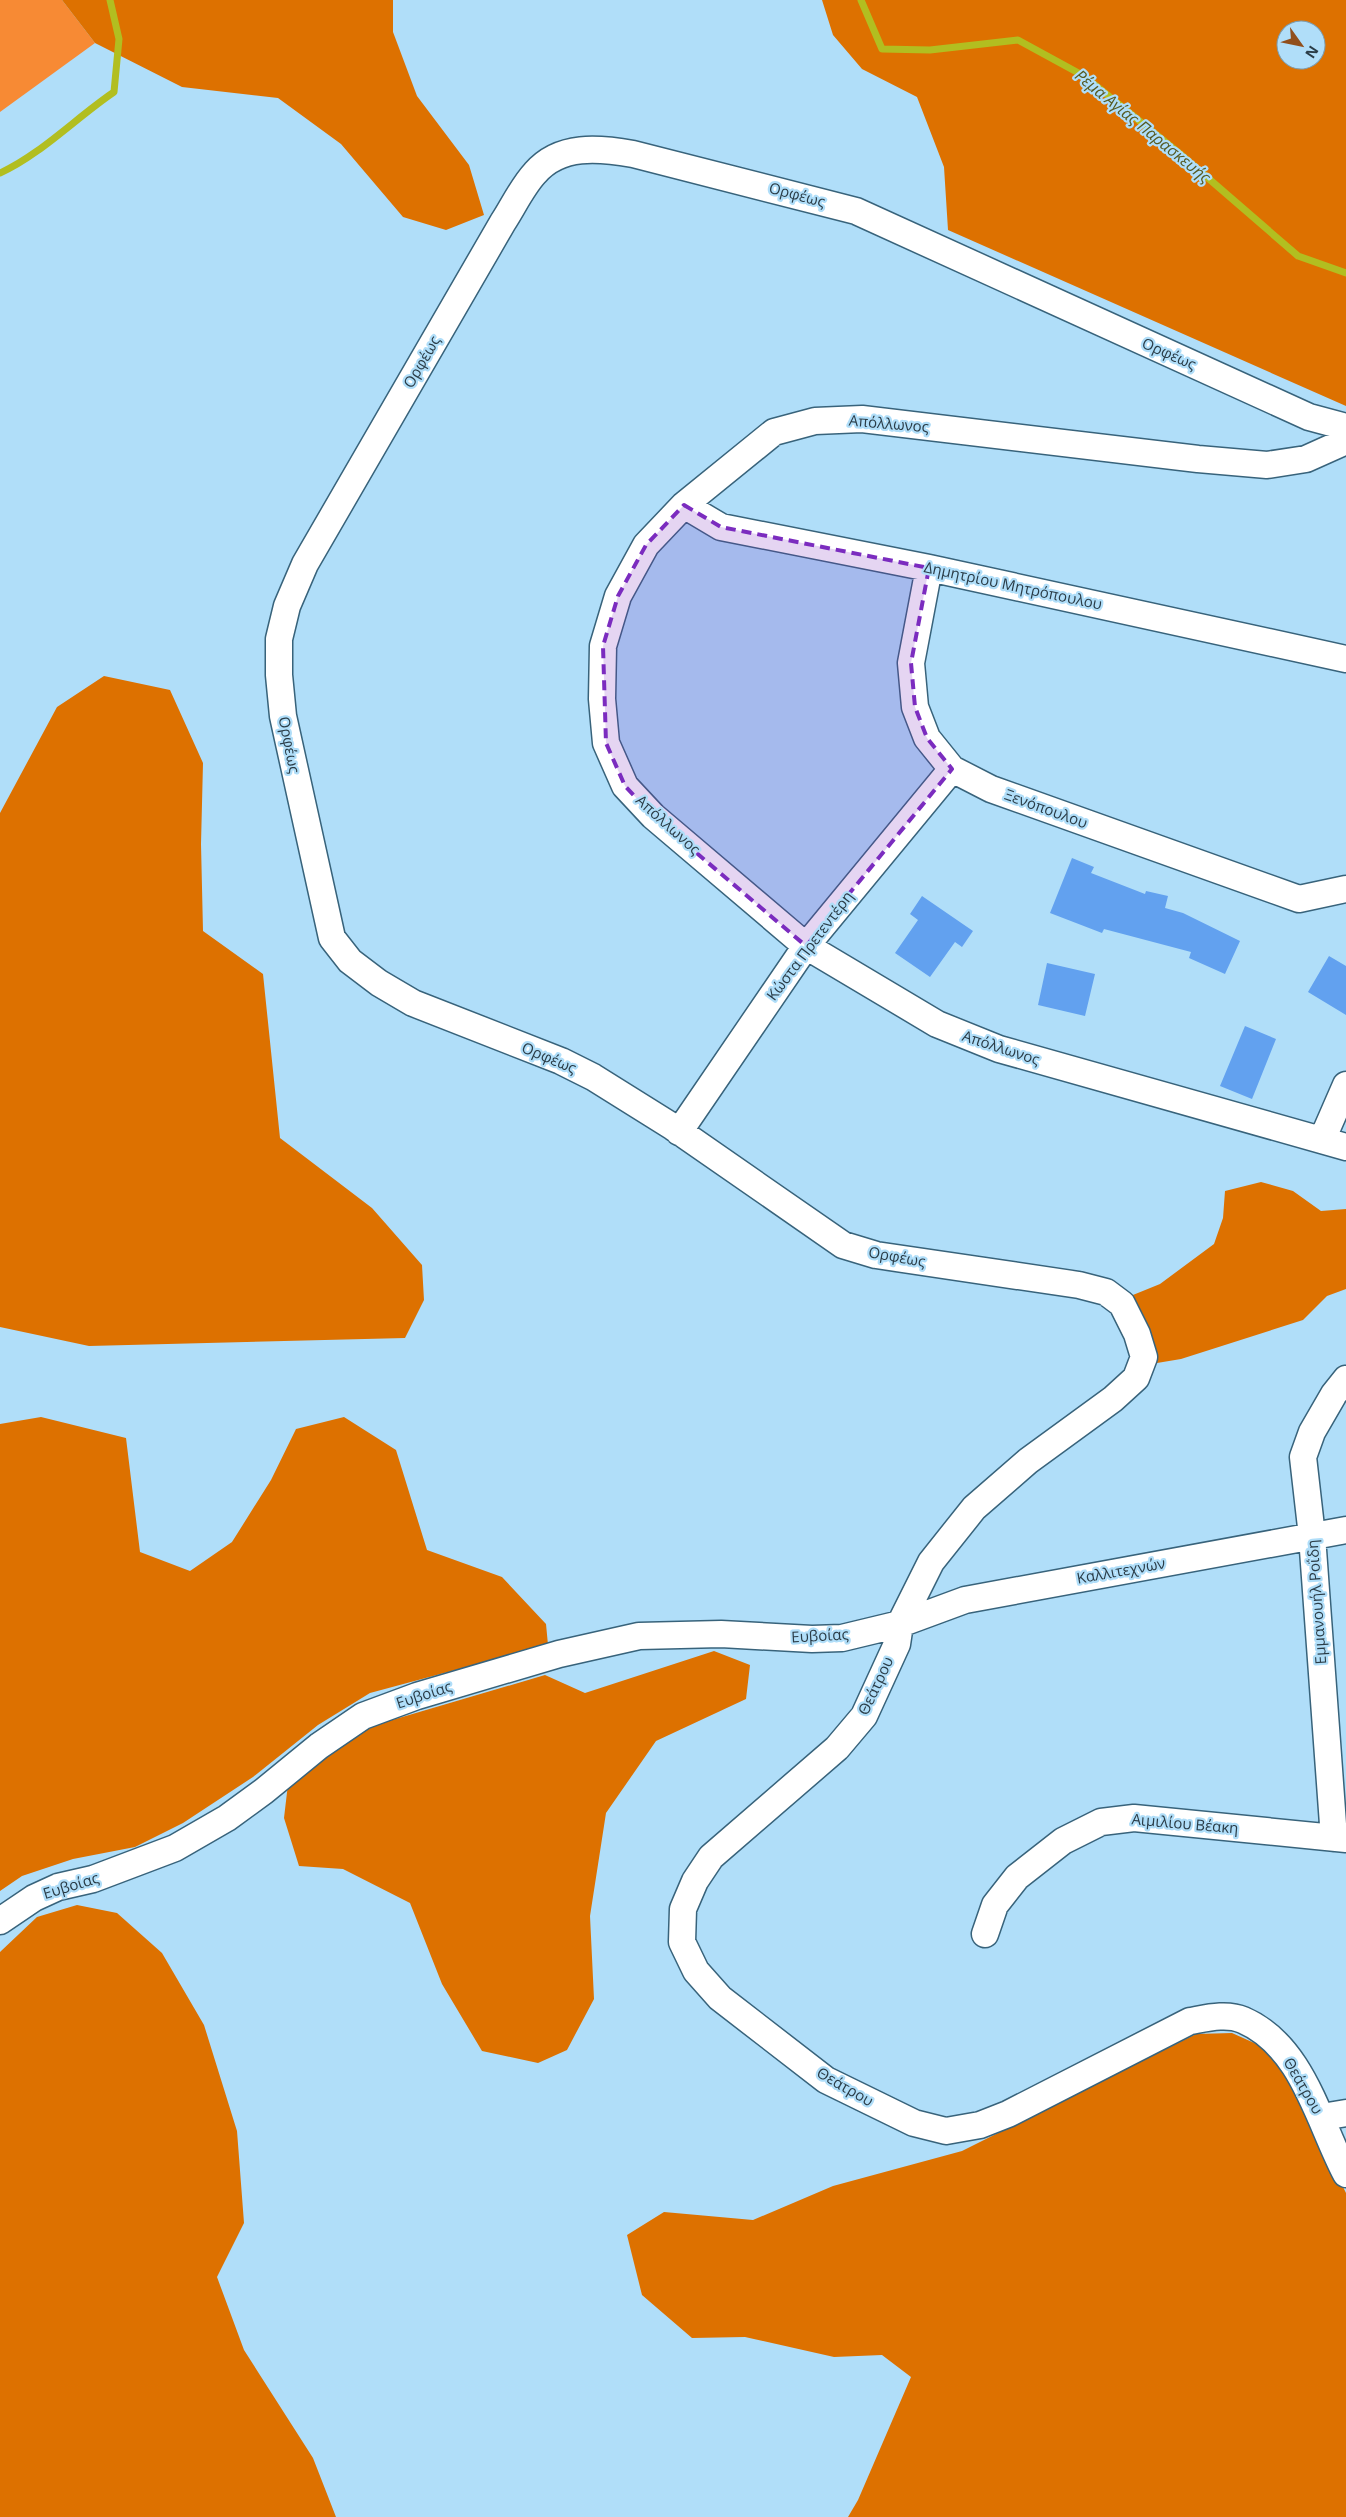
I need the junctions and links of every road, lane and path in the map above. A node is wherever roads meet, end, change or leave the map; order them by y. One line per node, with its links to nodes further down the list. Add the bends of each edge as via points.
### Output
1 (1346, 427): 10 (street, Ορφέως, via 1309,417 856,211 599,148 572,151 551,159 535,173 503,222 305,564 286,606 279,639 283,716 332,938 350,961 413,1003 561,1061 592,1077)
2 (1346, 441): 3 (street, Απόλλωνος, via 1306,458 1268,465 862,419 815,421 774,432)
3 (684, 505): 4 (street, Δημητρίου Μητρόπουλου, via 721,527); 8 (street, Απόλλωνος, via 646,545 618,596 603,646 602,699 606,743 625,786 653,816)
4 (929, 568): 5 (street, Δημητρίου Μητρόπουλου); 6 (street, Ξενόπουλου, via 911,662 915,708 927,738)
5 (1346, 659)
6 (952, 769): 7 (street, Ξενόπουλου, via 991,789 1299,899); 8 (street, Κώστα Πρετεντέρη)
7 (1346, 889)
8 (806, 946): 10 (street, Κώστα Πρετεντέρη); 11 (street, Απόλλωνος, via 902,1006 998,1049)
9 (1346, 1085): 11 (street)
10 (680, 1132): 15 (street, Ορφέως, via 843,1245 876,1255 1079,1285 1106,1292 1122,1304 1137,1334 1144,1357 1136,1378 1113,1399 1028,1461 974,1508 931,1562)
11 (1334, 1144)
12 (1346, 1379): 14 (street, Εμμανουήλ Ροΐδη, via 1312,1432 1304,1457)
13 (1346, 1530): 14 (street, Καλλιτεχνών)
14 (1312, 1536): 15 (street, Καλλιτεχνών, via 965,1600); 16 (street, Εμμανουήλ Ροΐδη)
15 (900, 1624): 17 (street, Ευβοίας, via 842,1638 721,1634 639,1636 559,1654 417,1696 363,1716 227,1818 175,1848 93,1879 58,1887 34,1898); 19 (street, Θεάτρου, via 897,1644 864,1716 837,1748 711,1857 695,1881 683,1909 682,1942 702,1977 720,1998 826,2080 914,2123 946,2131 980,2125 1008,2114 1190,2021 1215,2016 1242,2020 1268,2036)
16 (1340, 1839): 18 (street, Αιμιλίου Βέακη, via 1134,1818 1102,1822 1063,1841 1017,1877 995,1906)
17 (0, 1921)
18 (985, 1934)
19 (1334, 2115): 20 (street, Θεάτρου)
20 (1346, 2174)

